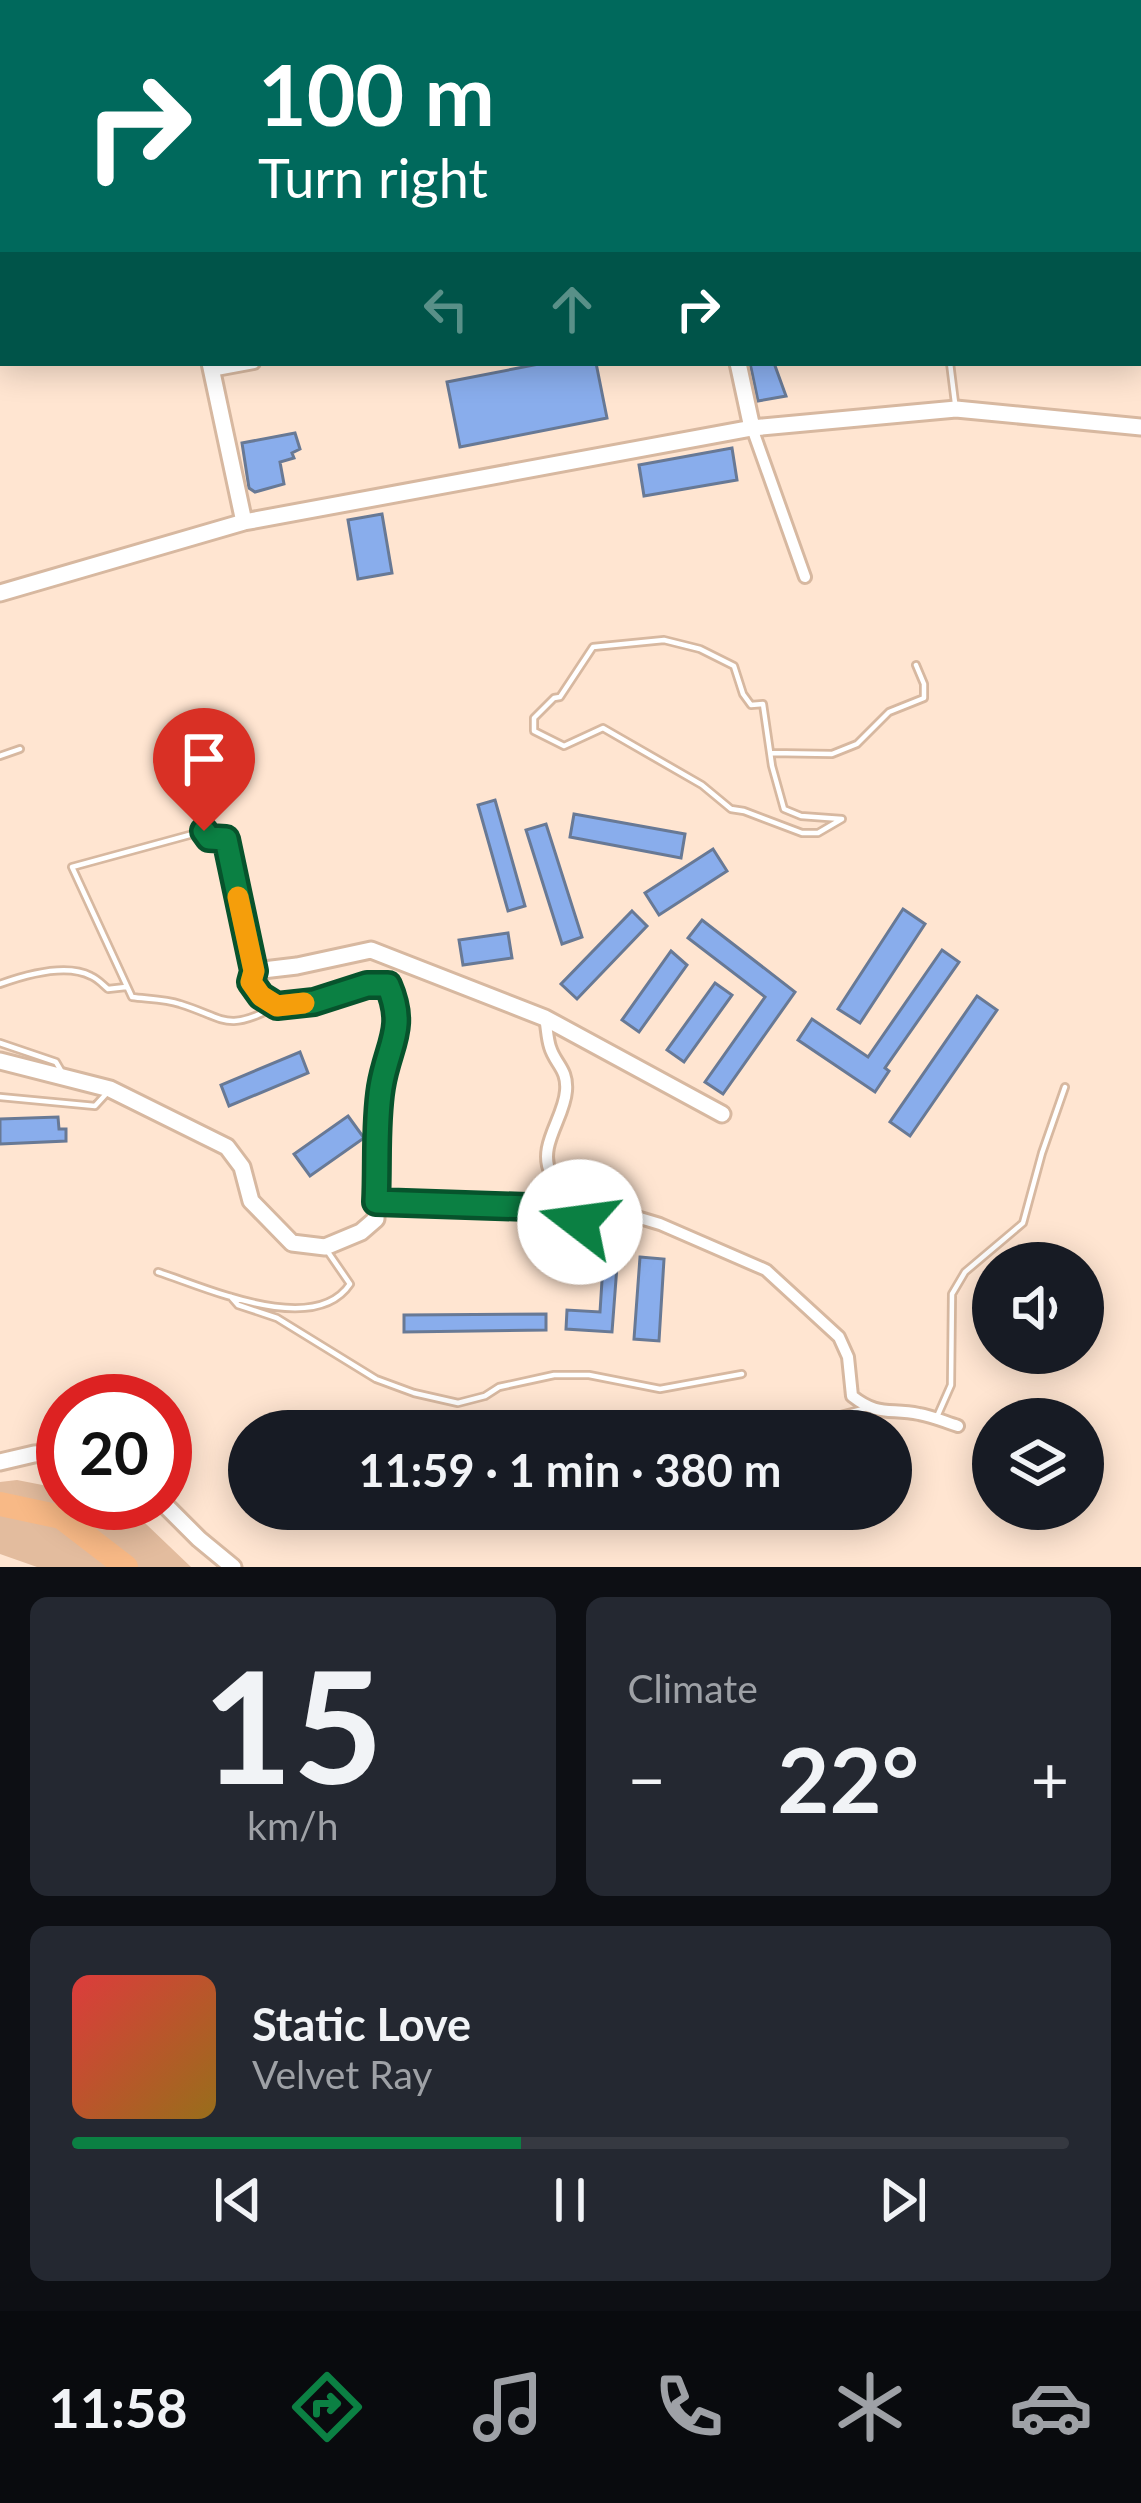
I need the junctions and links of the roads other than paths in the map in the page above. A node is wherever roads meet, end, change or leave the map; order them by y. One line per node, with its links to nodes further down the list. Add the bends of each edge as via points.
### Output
1 (739, 366): 6 (street)
2 (950, 366): 4 (lane)
3 (210, 367): 7 (street)
4 (956, 409): 5 (street); 6 (street)
5 (1141, 427)
6 (752, 428): 7 (street); 8 (street)
7 (244, 522): 9 (street)
8 (805, 578)
9 (0, 593)
10 (916, 665): 12 (lane, via 923,698 889,712 857,744 832,754)
11 (20, 749): 13 (lane)
12 (770, 753): 12 (lane, via 784,809 842,819 802,833 731,809 603,728 564,746 534,731 534,718 560,697 593,647 664,640 734,666 751,705 763,704)
13 (0, 756)
14 (254, 971): 16 (lane, via 226,839 204,831 72,867); 17 (street, via 251,982); 18 (street, via 371,950)
15 (0, 984): 16 (lane, via 72,971 108,989)
16 (126, 987): 17 (lane, via 132,997 180,1003 228,1023)
17 (277, 1006): 26 (street, via 388,985 398,1008 381,1087)
18 (545, 1018): 25 (street); 32 (street, via 566,1079 546,1152 551,1174 620,1212 766,1270 839,1337 852,1396)
19 (0, 1043): 21 (lane, via 56,1062)
20 (0, 1061): 21 (street)
21 (67, 1078): 23 (street)
22 (1065, 1088): 34 (lane, via 1022,1223 964,1272 952,1294 950,1385)
23 (110, 1089): 24 (lane, via 95,1106); 28 (street, via 227,1147 251,1201 292,1243)
24 (0, 1097)
25 (722, 1114)
26 (376, 1202): 27 (lane, via 528,1207); 28 (street, via 376,1219)
27 (605, 1230)
28 (325, 1247): 30 (lane, via 350,1285 344,1294 320,1306 286,1307)
29 (158, 1272): 30 (lane)
30 (231, 1297): 31 (lane, via 376,1379 458,1402 554,1375 660,1389)
31 (742, 1374)
32 (868, 1408): 33 (lane); 34 (street)
33 (860, 1410)
34 (936, 1419): 35 (street)
35 (958, 1426)
36 (36, 1454): 37 (street)
37 (0, 1462)
38 (190, 1530): 39 (street)
39 (233, 1567)

